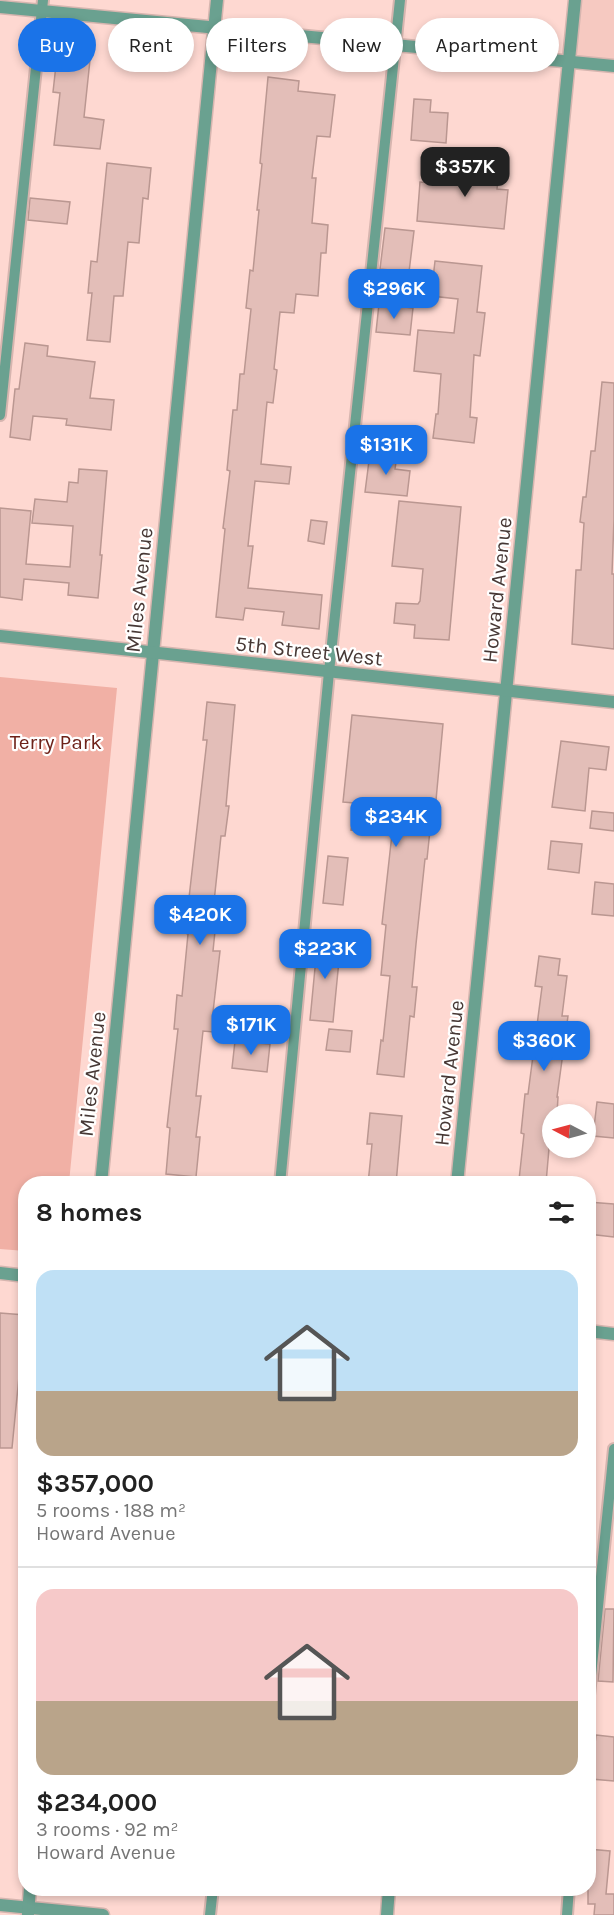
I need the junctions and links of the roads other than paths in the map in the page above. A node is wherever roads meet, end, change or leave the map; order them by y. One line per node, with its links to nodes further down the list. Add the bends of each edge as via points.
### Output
1 (217, 0): 6 (street, Miles Avenue)
2 (400, 0): 7 (lane)
3 (575, 0): 10 (street, Howard Avenue)
4 (42, 5): 5 (street); 8 (street); 14 (lane)
5 (0, 6)
6 (215, 18)
7 (398, 18)
8 (206, 26)
9 (403, 46): 10 (street)
10 (569, 62): 11 (street); 18 (street, Howard Avenue)
11 (614, 66)
12 (210, 72): 16 (street, Miles Avenue)
13 (393, 72): 17 (lane)
14 (0, 415)
15 (0, 636): 16 (street, 5th Street West)
16 (152, 654): 17 (street, 5th Street West); 20 (street, Miles Avenue)
17 (329, 672): 18 (street, 5th Street West); 21 (lane)
18 (507, 691): 19 (street, 5th Street West); 22 (street, Howard Avenue)
19 (614, 702)
20 (102, 1176)
21 (281, 1176)
22 (458, 1176)
23 (0, 1273): 24 (street)
24 (18, 1275)
25 (596, 1332): 26 (street)
26 (614, 1334)
27 (614, 1449): 28 (lane)
28 (596, 1626)
29 (29, 1896): 34 (street)
30 (212, 1896): 36 (lane)
31 (388, 1896): 37 (street)
32 (568, 1896): 38 (lane)
33 (0, 1905): 34 (street)
34 (28, 1911): 35 (street)
35 (103, 1915)
36 (210, 1915)
37 (387, 1915)
38 (567, 1915)

